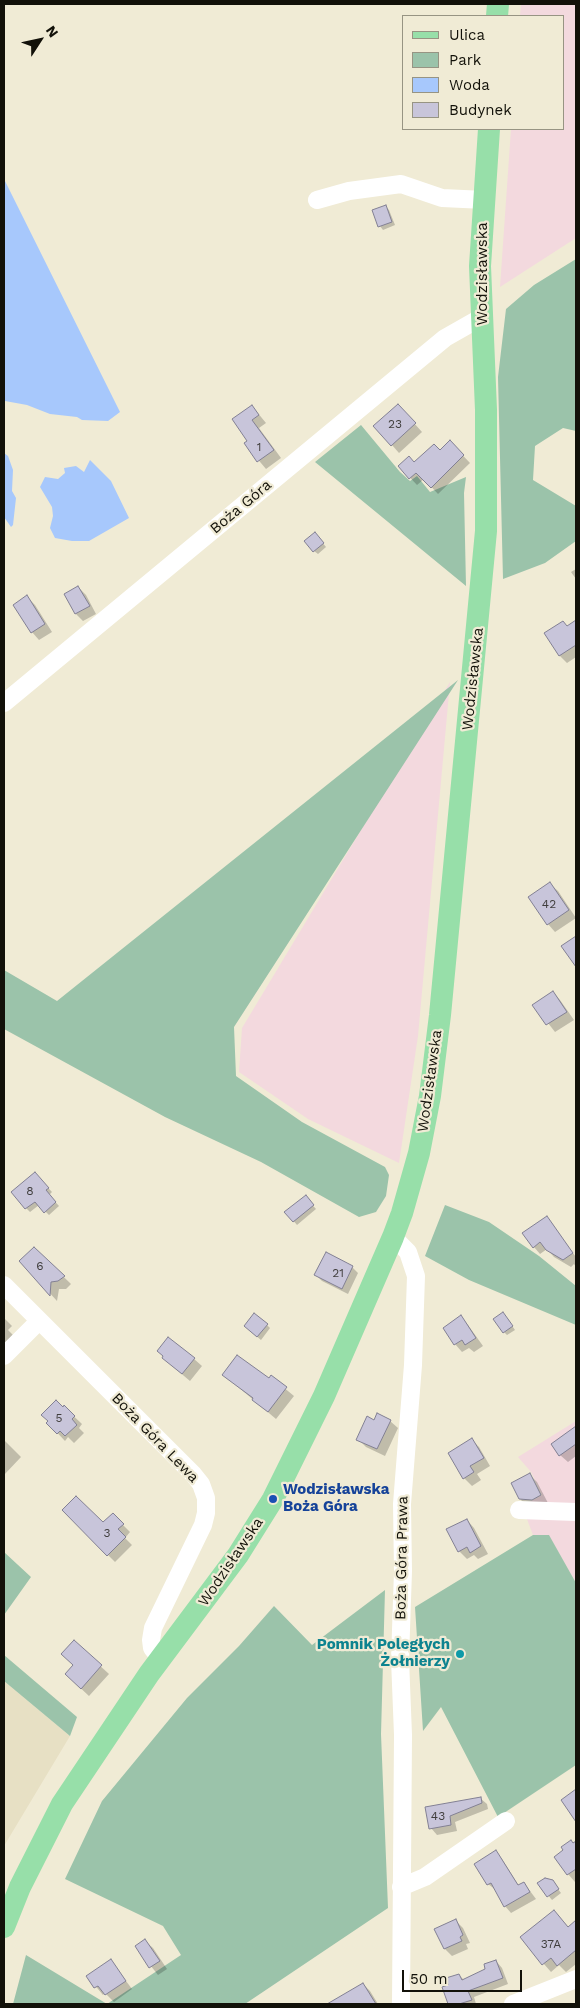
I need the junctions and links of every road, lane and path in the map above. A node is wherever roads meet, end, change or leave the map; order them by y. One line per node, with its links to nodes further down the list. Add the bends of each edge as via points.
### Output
1 (489, 130): 3 (main road, Wodzisławska)
2 (317, 200): 3 (street, via 350,191 401,184 442,198)
3 (485, 200): 4 (main road, Wodzisławska, via 480,266)
4 (482, 317): 5 (street, Boża Góra, via 445,338); 6 (main road, Wodzisławska, via 487,494 480,614 430,1096 419,1153)
5 (4, 703)
6 (393, 1237): 12 (main road, Wodzisławska, via 324,1396 273,1499 238,1555); 14 (street, Boża Góra Prawa, via 408,1252 416,1276 402,1504)
7 (4, 1284): 8 (street, Boża Góra Lewa)
8 (39, 1321): 9 (street); 12 (street, Boża Góra Lewa, via 193,1474 206,1498 203,1524 153,1628 152,1648)
9 (4, 1356)
10 (519, 1510): 11 (street)
11 (576, 1512)
12 (160, 1659): 15 (main road, Wodzisławska, via 62,1804 20,1887)
13 (506, 1821): 14 (street, via 425,1877)
14 (401, 1887): 17 (street, Boża Góra Prawa)
15 (4, 1927)
16 (576, 1979): 18 (street)
17 (401, 2004)
18 (513, 2004)

